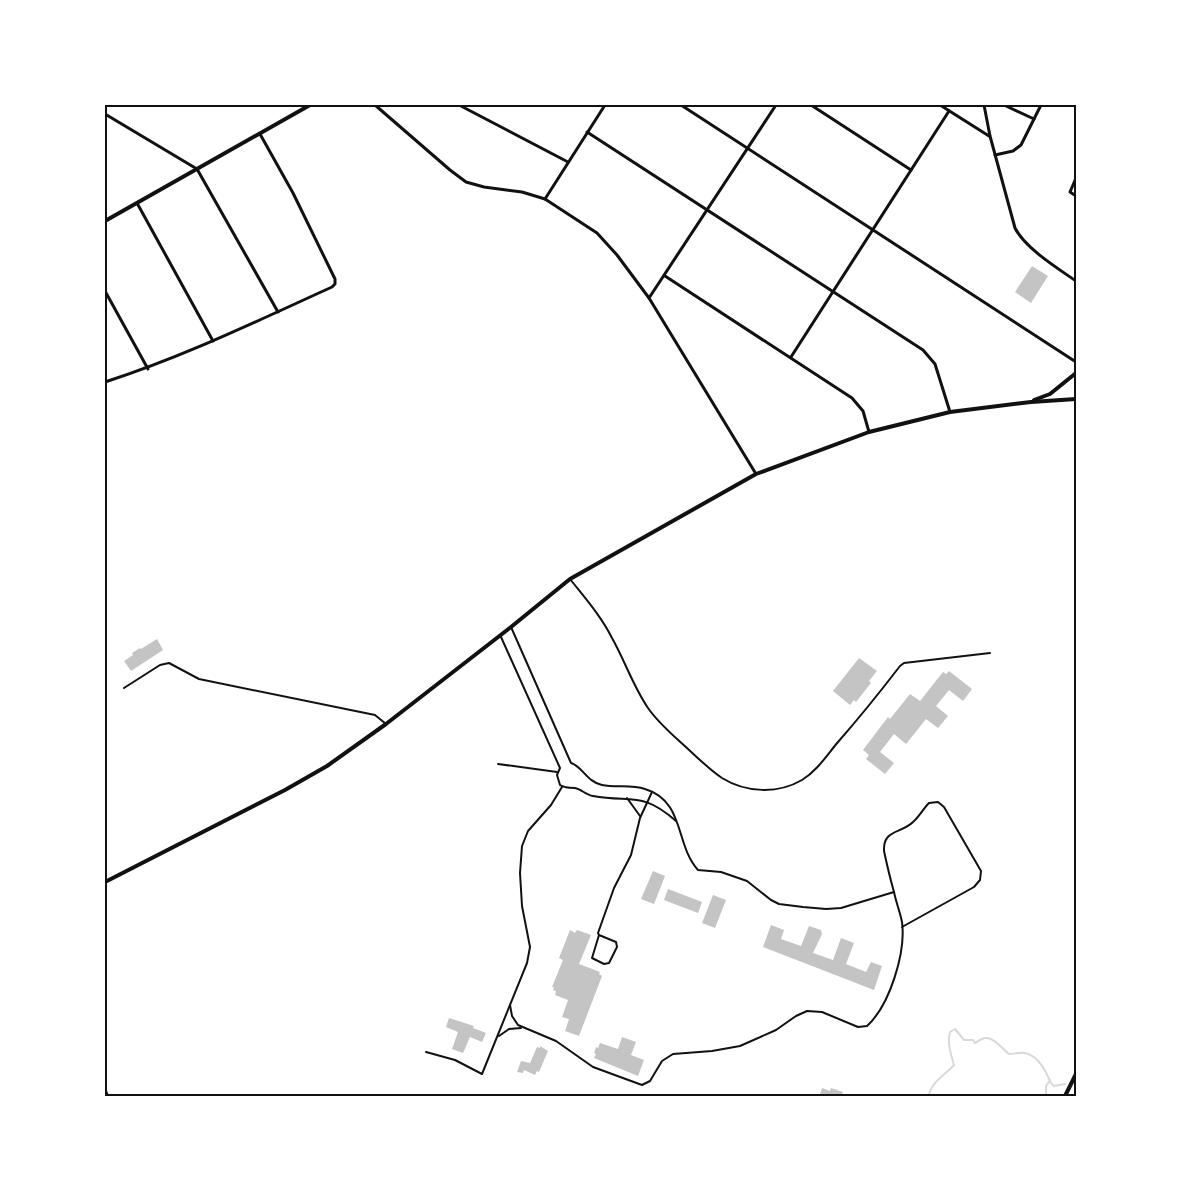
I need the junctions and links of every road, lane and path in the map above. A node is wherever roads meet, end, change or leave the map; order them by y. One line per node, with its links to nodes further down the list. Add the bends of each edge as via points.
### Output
1 (310, 105): 18 (street)
2 (375, 105): 27 (street, via 466,182)
3 (459, 105): 22 (street)
4 (605, 105): 17 (street)
5 (681, 105): 13 (street)
6 (692, 105): 13 (street)
7 (776, 105): 20 (street)
8 (811, 105): 24 (street)
9 (940, 105): 14 (street)
10 (984, 105): 19 (street)
11 (1004, 105): 16 (street)
12 (1040, 105): 16 (street)
13 (688, 110): 20 (street)
14 (949, 111): 19 (street); 24 (street)
15 (105, 114): 23 (street)
16 (1034, 119): 21 (street, via 1018,148)
17 (587, 132): 22 (street); 29 (street)
18 (260, 134): 23 (street); 37 (street, via 335,279 332,287)
19 (990, 136): 21 (street)
20 (748, 149): 29 (street); 31 (street)
21 (995, 155): 33 (street, via 1018,235)
22 (568, 162): 27 (street)
23 (197, 169): 28 (street); 37 (street)
24 (911, 170): 31 (street)
25 (1076, 178): 26 (street, via 1070,190)
26 (1076, 196)
27 (545, 199): 36 (street, via 597,233)
28 (137, 203): 30 (street); 38 (street)
29 (708, 210): 32 (street); 35 (street)
30 (105, 221)
31 (872, 229): 35 (street); 40 (street)
32 (665, 276): 36 (street); 39 (street)
33 (1076, 281)
34 (105, 291): 41 (street)
35 (832, 292): 39 (street); 46 (street, via 931,357)
36 (649, 298): 48 (street)
37 (278, 312): 38 (street)
38 (213, 341): 41 (street)
39 (791, 357): 47 (street, via 852,398 863,411)
40 (1076, 362)
41 (148, 369): 43 (street)
42 (1076, 373): 45 (street, via 1050,394)
43 (105, 382)
44 (1076, 399): 45 (street)
45 (1032, 402): 46 (street)
46 (950, 412): 47 (street)
47 (868, 432): 48 (street)
48 (756, 474): 49 (street)
49 (570, 580): 50 (street); 52 (lane, via 612,637 648,708 715,773 747,788 779,789 810,774 904,663)
50 (511, 627): 51 (street); 58 (lane, via 571,763 602,785 636,786)
51 (500, 636): 54 (street); 56 (lane, via 560,768)
52 (990, 653)
53 (124, 688): 54 (lane, via 160,665 169,663 200,679 374,715)
54 (386, 724): 63 (street, via 339,758 285,790)
55 (498, 764): 56 (lane)
56 (557, 772): 57 (lane)
57 (562, 786): 59 (lane, via 595,796); 67 (lane, via 528,831 522,846 522,906 530,947)
58 (652, 792): 60 (lane); 62 (lane, via 671,808)
59 (627, 798): 60 (lane); 61 (lane)
60 (647, 801): 61 (lane); 62 (lane)
61 (640, 818): 66 (lane, via 630,855 614,888)
62 (678, 822): 64 (lane, via 698,870 721,872 747,881 779,904 834,909)
63 (105, 882)
64 (894, 892): 65 (lane); 65 (lane, via 884,842 890,834 912,824 929,803 938,802 944,807 980,871 980,880 974,887)
65 (902, 927): 68 (lane, via 893,982 878,1012 864,1027 822,1012 807,1011 740,1046 672,1054 662,1062 650,1081 642,1085 593,1067 556,1041)
66 (599, 935): 66 (lane, via 592,958 609,963 617,947 616,942)
67 (510, 1005): 68 (lane, via 514,1020); 69 (lane)
68 (523, 1028): 69 (lane, via 509,1029)
69 (496, 1039): 70 (lane, via 482,1074 454,1060)
70 (426, 1052)
71 (1076, 1074): 74 (street)
72 (105, 1091): 73 (street)
73 (107, 1096)
74 (1065, 1096)

